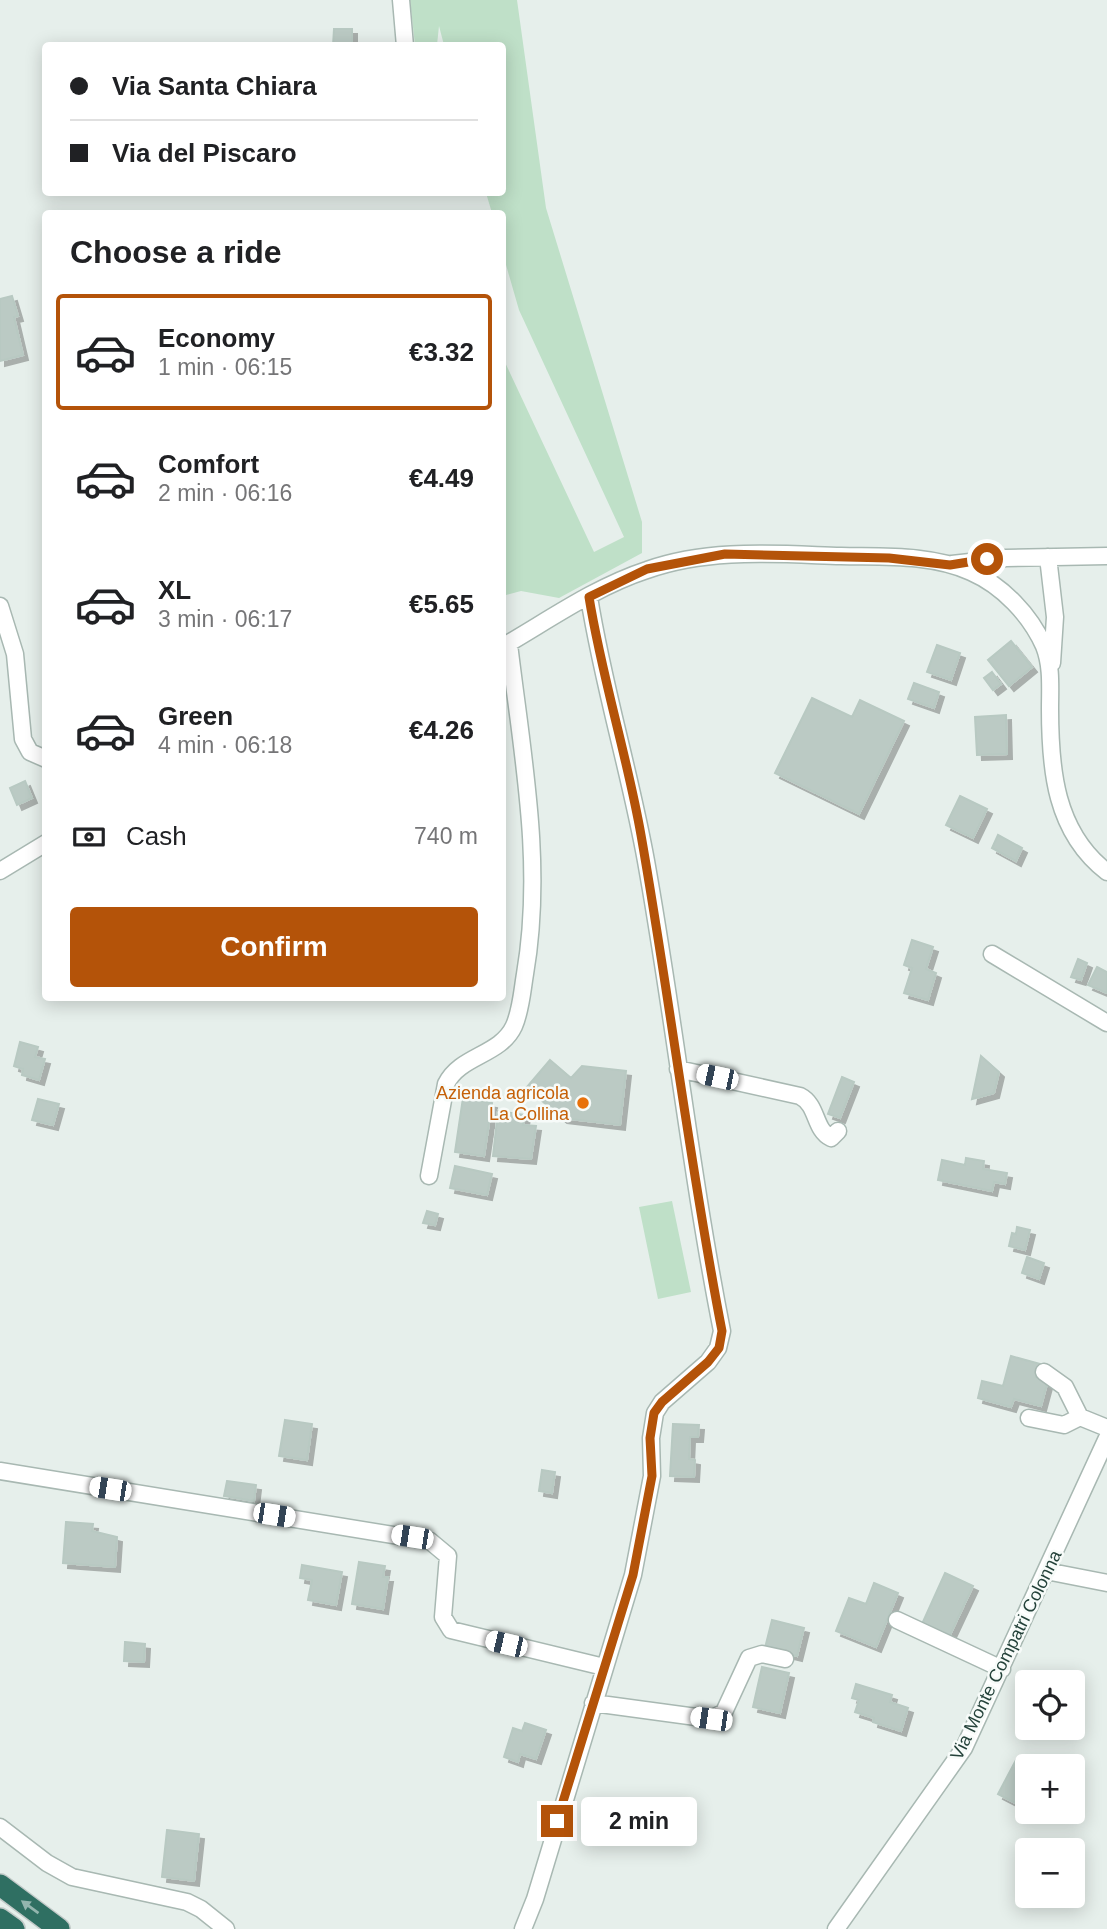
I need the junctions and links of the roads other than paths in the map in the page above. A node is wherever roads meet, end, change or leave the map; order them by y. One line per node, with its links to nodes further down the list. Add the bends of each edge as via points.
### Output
1 (401, 0): 2 (street)
2 (405, 42)
3 (1107, 556): 4 (street)
4 (1048, 557): 5 (street); 10 (street, via 1055,617)
5 (950, 565): 6 (street, via 889,558 725,554 647,569); 10 (street, via 985,579 1013,602 1042,642)
6 (589, 597): 8 (street); 17 (street, via 598,656 637,811)
7 (0, 606): 11 (street, via 15,654 23,739 30,752)
8 (506, 644)
9 (506, 652): 19 (street, via 532,842 530,948 513,1029 497,1047 454,1072 446,1084)
10 (1050, 676): 14 (street, via 1051,758 1059,803 1078,841)
11 (42, 757)
12 (42, 845): 13 (street)
13 (0, 871)
14 (1107, 872)
15 (992, 954): 16 (street)
16 (1107, 1023)
17 (678, 1069): 18 (street, via 800,1096 809,1102 824,1134 831,1138); 29 (street, via 722,1331 719,1348 708,1362 654,1413 652,1476 633,1575)
18 (838, 1131)
19 (429, 1177)
20 (1044, 1372): 21 (street, via 1065,1387)
21 (1080, 1417): 22 (street, via 1064,1425); 23 (street)
22 (1029, 1418)
23 (1107, 1436): 25 (street, Via Monte Compatri Colonna)
24 (0, 1471): 29 (street, via 430,1541 448,1556 443,1617 447,1627)
25 (1046, 1571): 26 (street); 30 (street, Via Monte Compatri Colonna)
26 (1107, 1583)
27 (897, 1620): 30 (street)
28 (785, 1660): 31 (street, via 762,1654 749,1658 724,1712 711,1719)
29 (604, 1667): 31 (street)
30 (1002, 1669): 39 (street, Via Monte Compatri Colonna, via 959,1757)
31 (593, 1703): 38 (street)
32 (1, 1826): 37 (street, via 72,1877 187,1902)
33 (0, 1885): 36 (highway, one-way to 33)
34 (0, 1919): 35 (highway)
35 (14, 1929)
36 (60, 1929)
37 (226, 1929)
38 (523, 1929)
39 (836, 1929)

